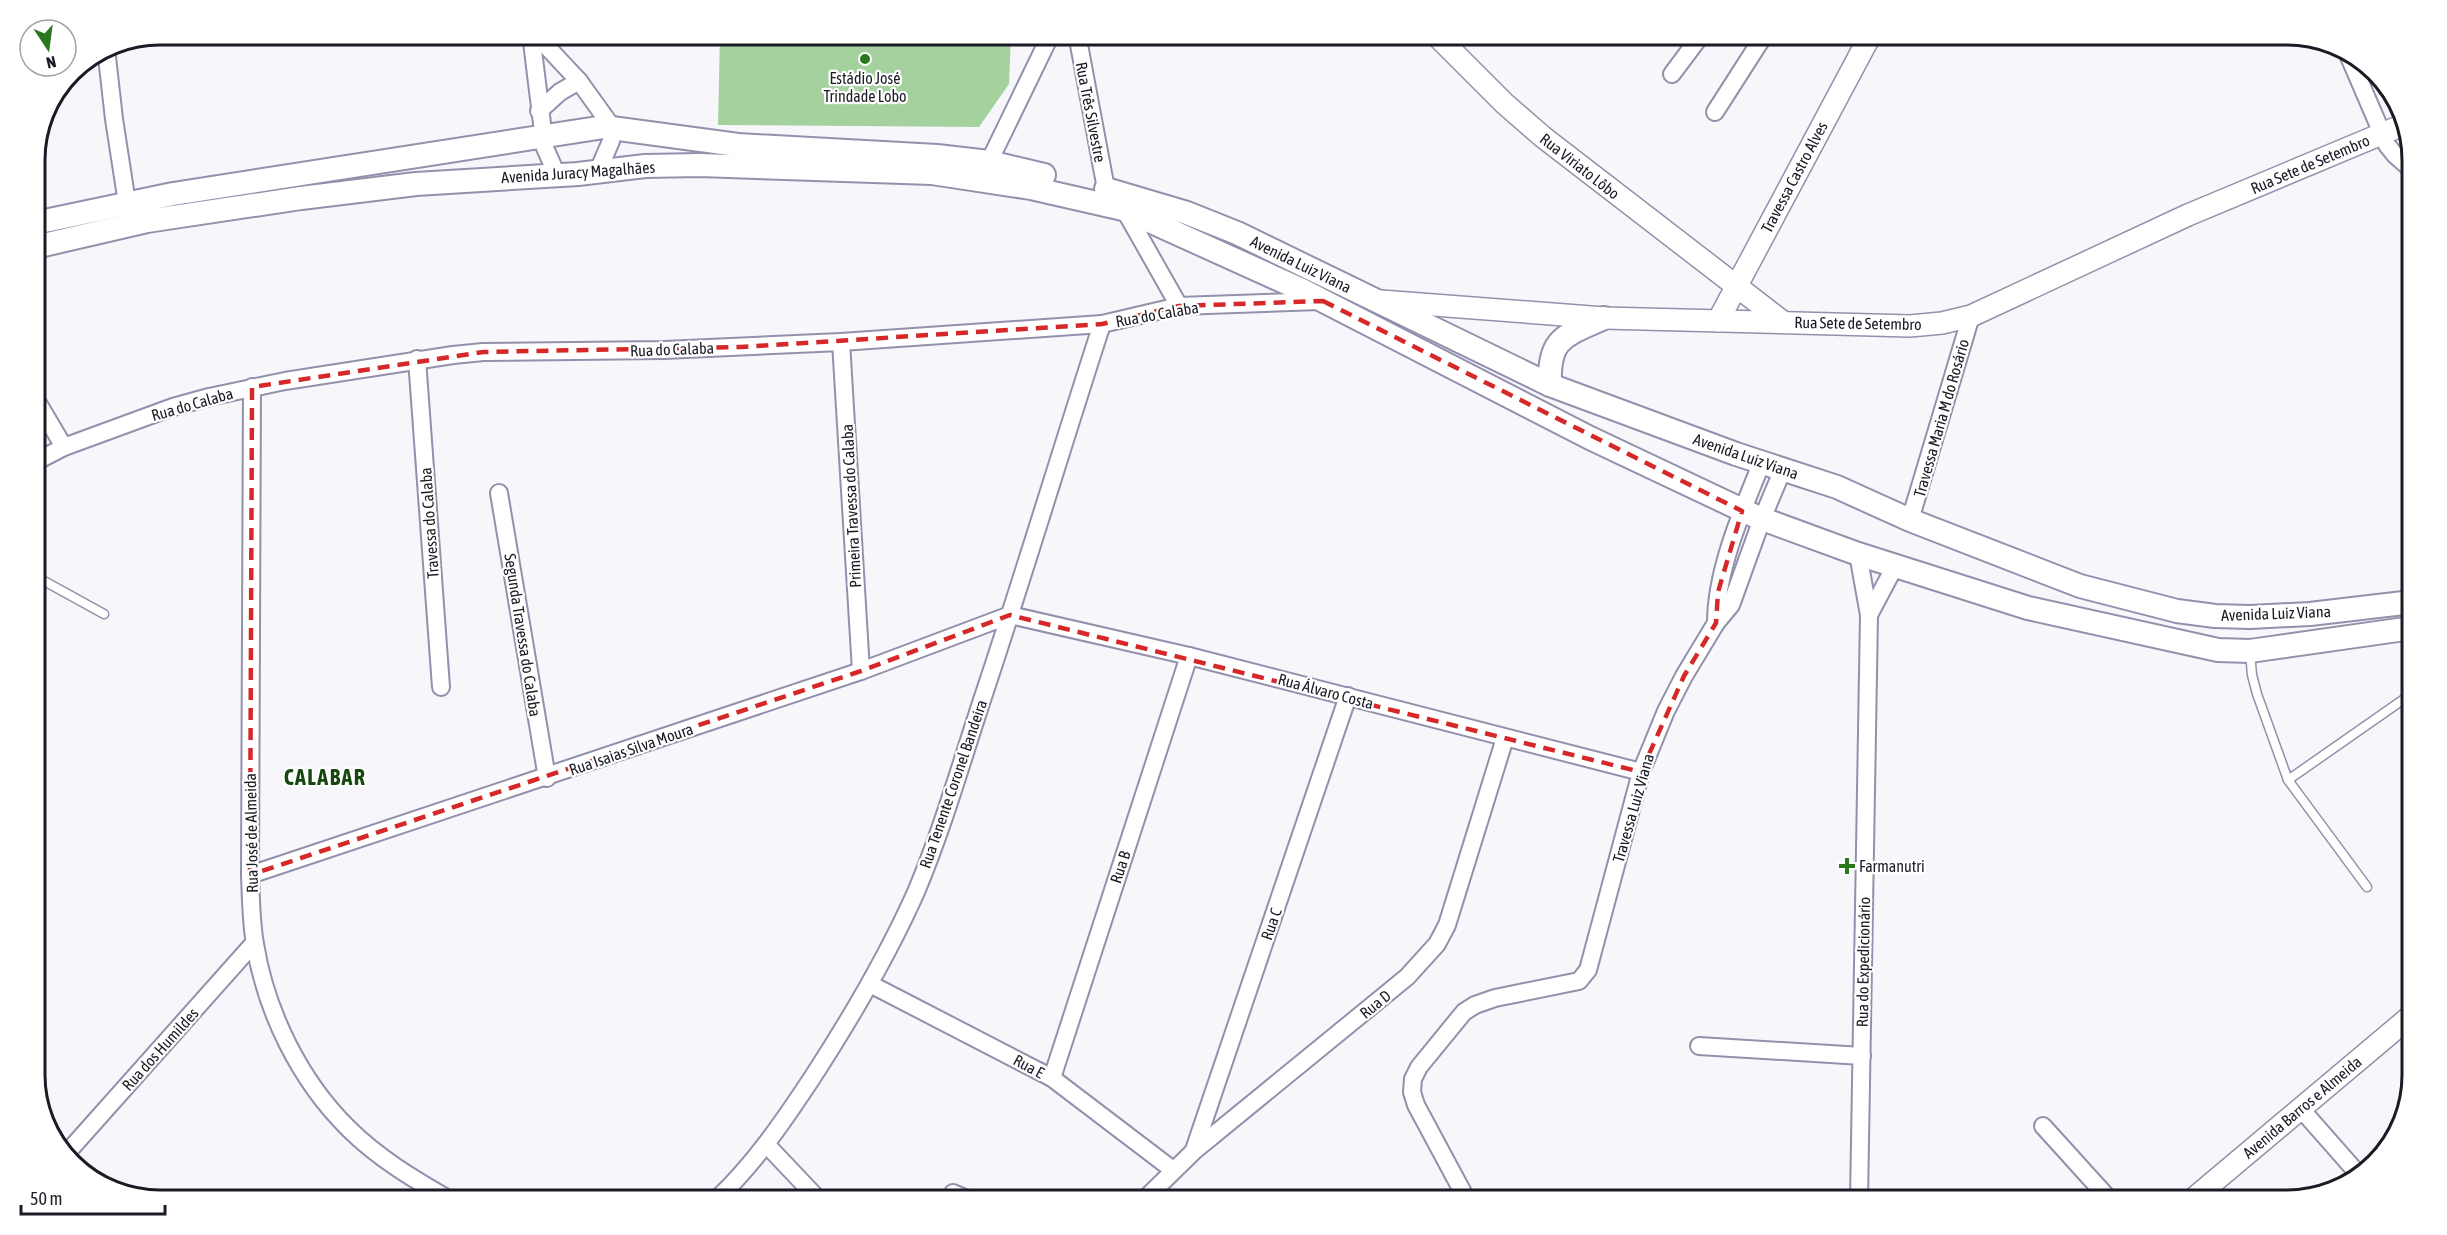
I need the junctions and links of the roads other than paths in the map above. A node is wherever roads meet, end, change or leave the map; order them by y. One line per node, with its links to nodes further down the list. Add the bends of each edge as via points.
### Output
1 (534, 45): 13 (street)
2 (544, 45): 12 (street)
3 (1046, 45): 20 (street)
4 (1079, 45): 25 (street, Rua Três Silvestre)
5 (1446, 45): 32 (street, Rua Viriato Lôbo, via 1534,129)
6 (1694, 45): 11 (street)
7 (1758, 45): 14 (street)
8 (1865, 45): 32 (street, Travessa Castro Alves)
9 (107, 58): 28 (street)
10 (2353, 65): 17 (street)
11 (1672, 74)
12 (579, 81): 13 (street); 15 (street)
13 (539, 111): 18 (street)
14 (1715, 112)
15 (612, 127): 18 (main road, Avenida Juracy Magalhães); 20 (main road, Avenida Juracy Magalhães, via 738,145 911,153); 22 (street, via 611,141)
16 (2397, 127): 17 (street, Rua Sete de Setembro)
17 (2382, 134): 19 (street); 36 (street, Rua Sete de Setembro, via 2188,215)
18 (543, 137): 21 (main road, Avenida Juracy Magalhães); 24 (street)
19 (2402, 161)
20 (989, 162): 25 (main road, Avenida Juracy Magalhães)
21 (363, 165): 23 (main road, Avenida Juracy Magalhães); 26 (main road)
22 (598, 171): 24 (main road, Avenida Juracy Magalhães); 29 (main road, Avenida Juracy Magalhães, via 700,165 932,173 1031,188)
23 (298, 174): 27 (main road); 28 (main road, Avenida Juracy Magalhães)
24 (557, 175): 26 (main road, Avenida Juracy Magalhães)
25 (1106, 189): 34 (main road, Avenida Luiz Viana, via 1187,213 1237,233)
26 (366, 190): 27 (main road, Avenida Juracy Magalhães)
27 (301, 198): 31 (main road, Avenida Juracy Magalhães, via 147,221)
28 (127, 203): 30 (main road, Avenida Juracy Magalhães)
29 (1123, 209): 33 (main road, Avenida Luiz Viana); 35 (street)
30 (45, 221)
31 (45, 245)
32 (1735, 286): 38 (street, Travessa Castro Alves); 39 (street, Rua Viriato Lôbo)
33 (1323, 301): 35 (street, Rua do Calaba); 50 (main road, Avenida Luiz Viana, via 1590,438)
34 (1379, 301): 37 (street, Rua Sete de Setembro); 43 (main road, Avenida Luiz Viana)
35 (1179, 306): 40 (street, Rua do Calaba)
36 (1971, 316): 39 (street, Rua Sete de Setembro, via 1910,326); 51 (street, Travessa Maria M do Rosário)
37 (1604, 318): 38 (street, Rua Sete de Setembro); 43 (main road, via 1573,332 1555,346 1549,365)
38 (1718, 321): 39 (street, Rua Sete de Setembro)
39 (1783, 322)
40 (1102, 324): 41 (street, Rua do Calaba); 57 (street, Rua Tenente Coronel Bandeira)
41 (841, 342): 42 (street, Rua do Calaba, via 483,352); 63 (street, Primeira Travessa do Calaba)
42 (417, 359): 44 (street, Rua do Calaba); 64 (street, Travessa do Calaba)
43 (1551, 385): 48 (main road, Avenida Luiz Viana)
44 (252, 387): 46 (street, Rua do Calaba, via 173,407); 71 (street, Rua José de Almeida)
45 (45, 415): 46 (street)
46 (64, 447): 47 (street, Rua do Calaba)
47 (45, 457)
48 (1773, 465): 50 (street, Travessa Luiz Viana); 51 (main road, Avenida Luiz Viana)
49 (499, 493): 69 (street, Segunda Travessa do Calaba)
50 (1752, 515): 52 (main road, Avenida Luiz Viana); 68 (street, Travessa Luiz Viana, via 1718,592 1716,623 1666,711)
51 (1910, 520): 59 (main road, Avenida Luiz Viana, via 2080,586 2177,611)
52 (1858, 554): 53 (main road, Avenida Luiz Viana); 58 (street, Rua do Expedicionário)
53 (1895, 566): 58 (street, Rua do Expedicionário); 61 (main road, Avenida Luiz Viana, via 2028,608 2097,625 2218,650)
54 (45, 582): 56 (lane)
55 (2402, 603): 59 (main road, Avenida Luiz Viana)
56 (104, 614)
57 (1010, 615): 62 (street, Rua Álvaro Costa); 63 (street, Rua Isaias Silva Moura); 74 (street, Rua Tenente Coronel Bandeira, via 933,848)
58 (1869, 615): 77 (street, Rua do Expedicionário)
59 (2250, 617): 61 (main road)
60 (2402, 629): 61 (main road, Avenida Luiz Viana)
61 (2250, 651): 70 (lane, via 2257,694)
62 (1189, 656): 65 (street, Rua Álvaro Costa); 78 (street, Rua B)
63 (861, 671): 69 (street, Rua Isaias Silva Moura)
64 (441, 687)
65 (1348, 696): 67 (street, Rua Álvaro Costa); 83 (street, Rua C)
66 (2402, 700): 70 (lane)
67 (1505, 738): 68 (street, Rua Álvaro Costa); 83 (street, Rua D, via 1447,925 1437,944 1407,977)
68 (1641, 772): 90 (street, Travessa Luiz Viana, via 1588,970 1579,981 1475,1005 1464,1012 1413,1079 1416,1105)
69 (547, 778): 71 (street, Rua Isaias Silva Moura)
70 (2288, 780): 72 (lane)
71 (250, 875): 73 (street, Rua José de Almeida)
72 (2367, 887)
73 (254, 943): 82 (street, Rua dos Humildes); 86 (street, Rua José de Almeida, via 267,998 301,1065 332,1111 381,1155)
74 (870, 984): 78 (street, Rua E); 81 (street, Rua Tenente Coronel Bandeira)
75 (2402, 1023): 79 (street, Avenida Barros e Almeida)
76 (1699, 1046): 77 (street)
77 (1862, 1056): 91 (street, Rua do Expedicionário)
78 (1052, 1078): 85 (street, Rua E)
79 (2301, 1109): 84 (street); 93 (street, Avenida Barros e Almeida)
80 (2043, 1126): 92 (street)
81 (766, 1144): 87 (street, Rua Tenente Coronel Bandeira); 88 (street)
82 (71, 1148)
83 (1194, 1151): 85 (street, Rua D)
84 (2354, 1169)
85 (1173, 1170): 89 (street, Rua D)
86 (433, 1190)
87 (726, 1190)
88 (810, 1190)
89 (1154, 1190)
90 (1462, 1190)
91 (1859, 1190)
92 (2101, 1190)
93 (2204, 1190)

